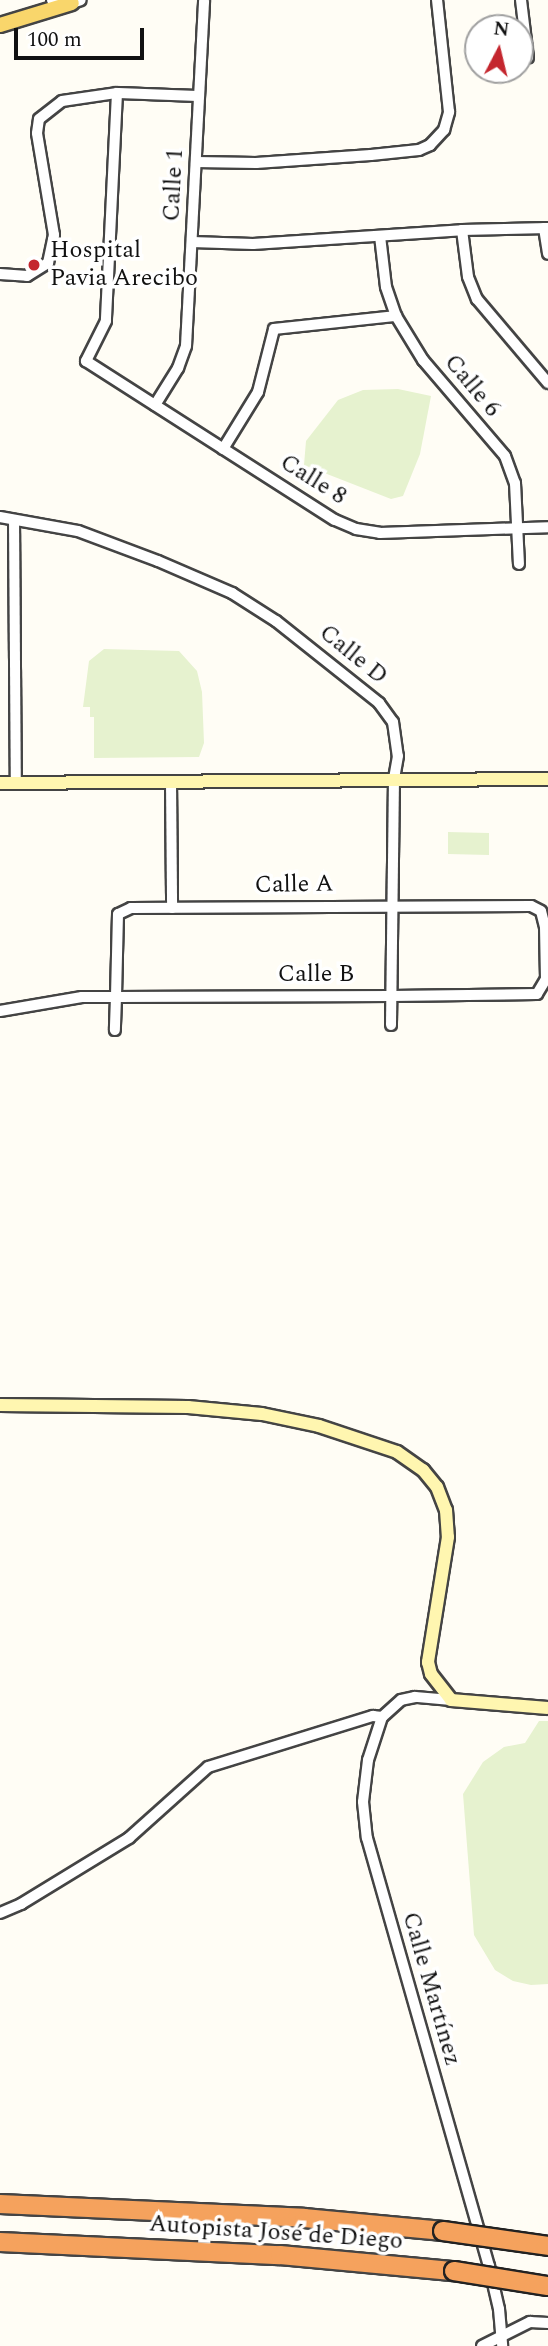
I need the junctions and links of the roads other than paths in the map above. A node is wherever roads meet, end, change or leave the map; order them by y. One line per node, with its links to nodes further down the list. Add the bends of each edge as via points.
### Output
1 (52, 0): 4 (street)
2 (204, 0): 7 (street, Calle 1)
3 (437, 0): 8 (street, via 449,112 444,130 430,145 419,150 256,163)
4 (77, 1): 5 (main road)
5 (0, 25)
6 (117, 93): 7 (street); 14 (street, via 62,100 39,119 37,133 54,235 48,263 27,276); 17 (street, Calle 8, via 106,321 86,361)
7 (199, 96): 8 (street, Calle 1)
8 (196, 162): 12 (street, Calle 1)
9 (546, 228): 10 (street); 13 (street)
10 (462, 230): 11 (street); 16 (street, via 468,277 477,299)
11 (380, 236): 12 (street); 15 (street, Calle 6, via 386,287)
12 (192, 243): 17 (street, Calle 1, via 186,346)
13 (548, 254)
14 (0, 274)
15 (396, 316): 18 (street, via 274,329 258,392); 22 (street, Calle 6, via 423,360 505,456 515,483)
16 (548, 383)
17 (155, 405): 18 (street, Calle 8)
18 (223, 449): 22 (street, Calle 8, via 356,529 380,533)
19 (0, 517): 20 (street, Calle D)
20 (14, 520): 24 (street, Calle D, via 78,531 119,545 232,593 276,621 386,712 393,722 398,756); 28 (street)
21 (548, 527): 22 (street, Calle 8)
22 (517, 528): 23 (street, Calle 6)
23 (519, 564)
24 (394, 779): 25 (street); 26 (street); 29 (street, Calle D)
25 (548, 779)
26 (171, 781): 28 (street); 30 (street)
27 (0, 783): 28 (street)
28 (16, 783)
29 (392, 905): 30 (street, Calle A); 31 (street, Calle A, via 531,906 541,911 545,979 537,994); 32 (street, Calle D)
30 (172, 908): 33 (street, Calle A, via 131,908 118,914)
31 (516, 994): 32 (street, Calle B)
32 (392, 996): 33 (street, Calle B); 35 (street, Calle D)
33 (116, 997): 34 (street, Calle B, via 61,998); 36 (street)
34 (0, 1011)
35 (391, 1025)
36 (115, 1030)
37 (0, 1405): 38 (street, via 188,1407 262,1414 319,1426 397,1452 423,1470 437,1487 446,1510 448,1537 428,1662 431,1674)
38 (451, 1700): 39 (street); 40 (street, via 401,1700)
39 (548, 1708)
40 (382, 1717): 41 (street, via 208,1767 129,1838 21,1905); 47 (street, Calle Martínez, via 368,1760 363,1802 367,1838 489,2266)
41 (0, 1913)
42 (0, 2204): 44 (highway, Autopista José de Diego, bridge, via 303,2218)
43 (0, 2242): 45 (highway, Autopista José de Diego, bridge, via 280,2255 454,2271)
44 (548, 2246)
45 (548, 2286)
46 (548, 2323): 47 (street, via 530,2322)
47 (501, 2334): 48 (street); 49 (street, Calle Martínez)
48 (482, 2346)
49 (502, 2346)

